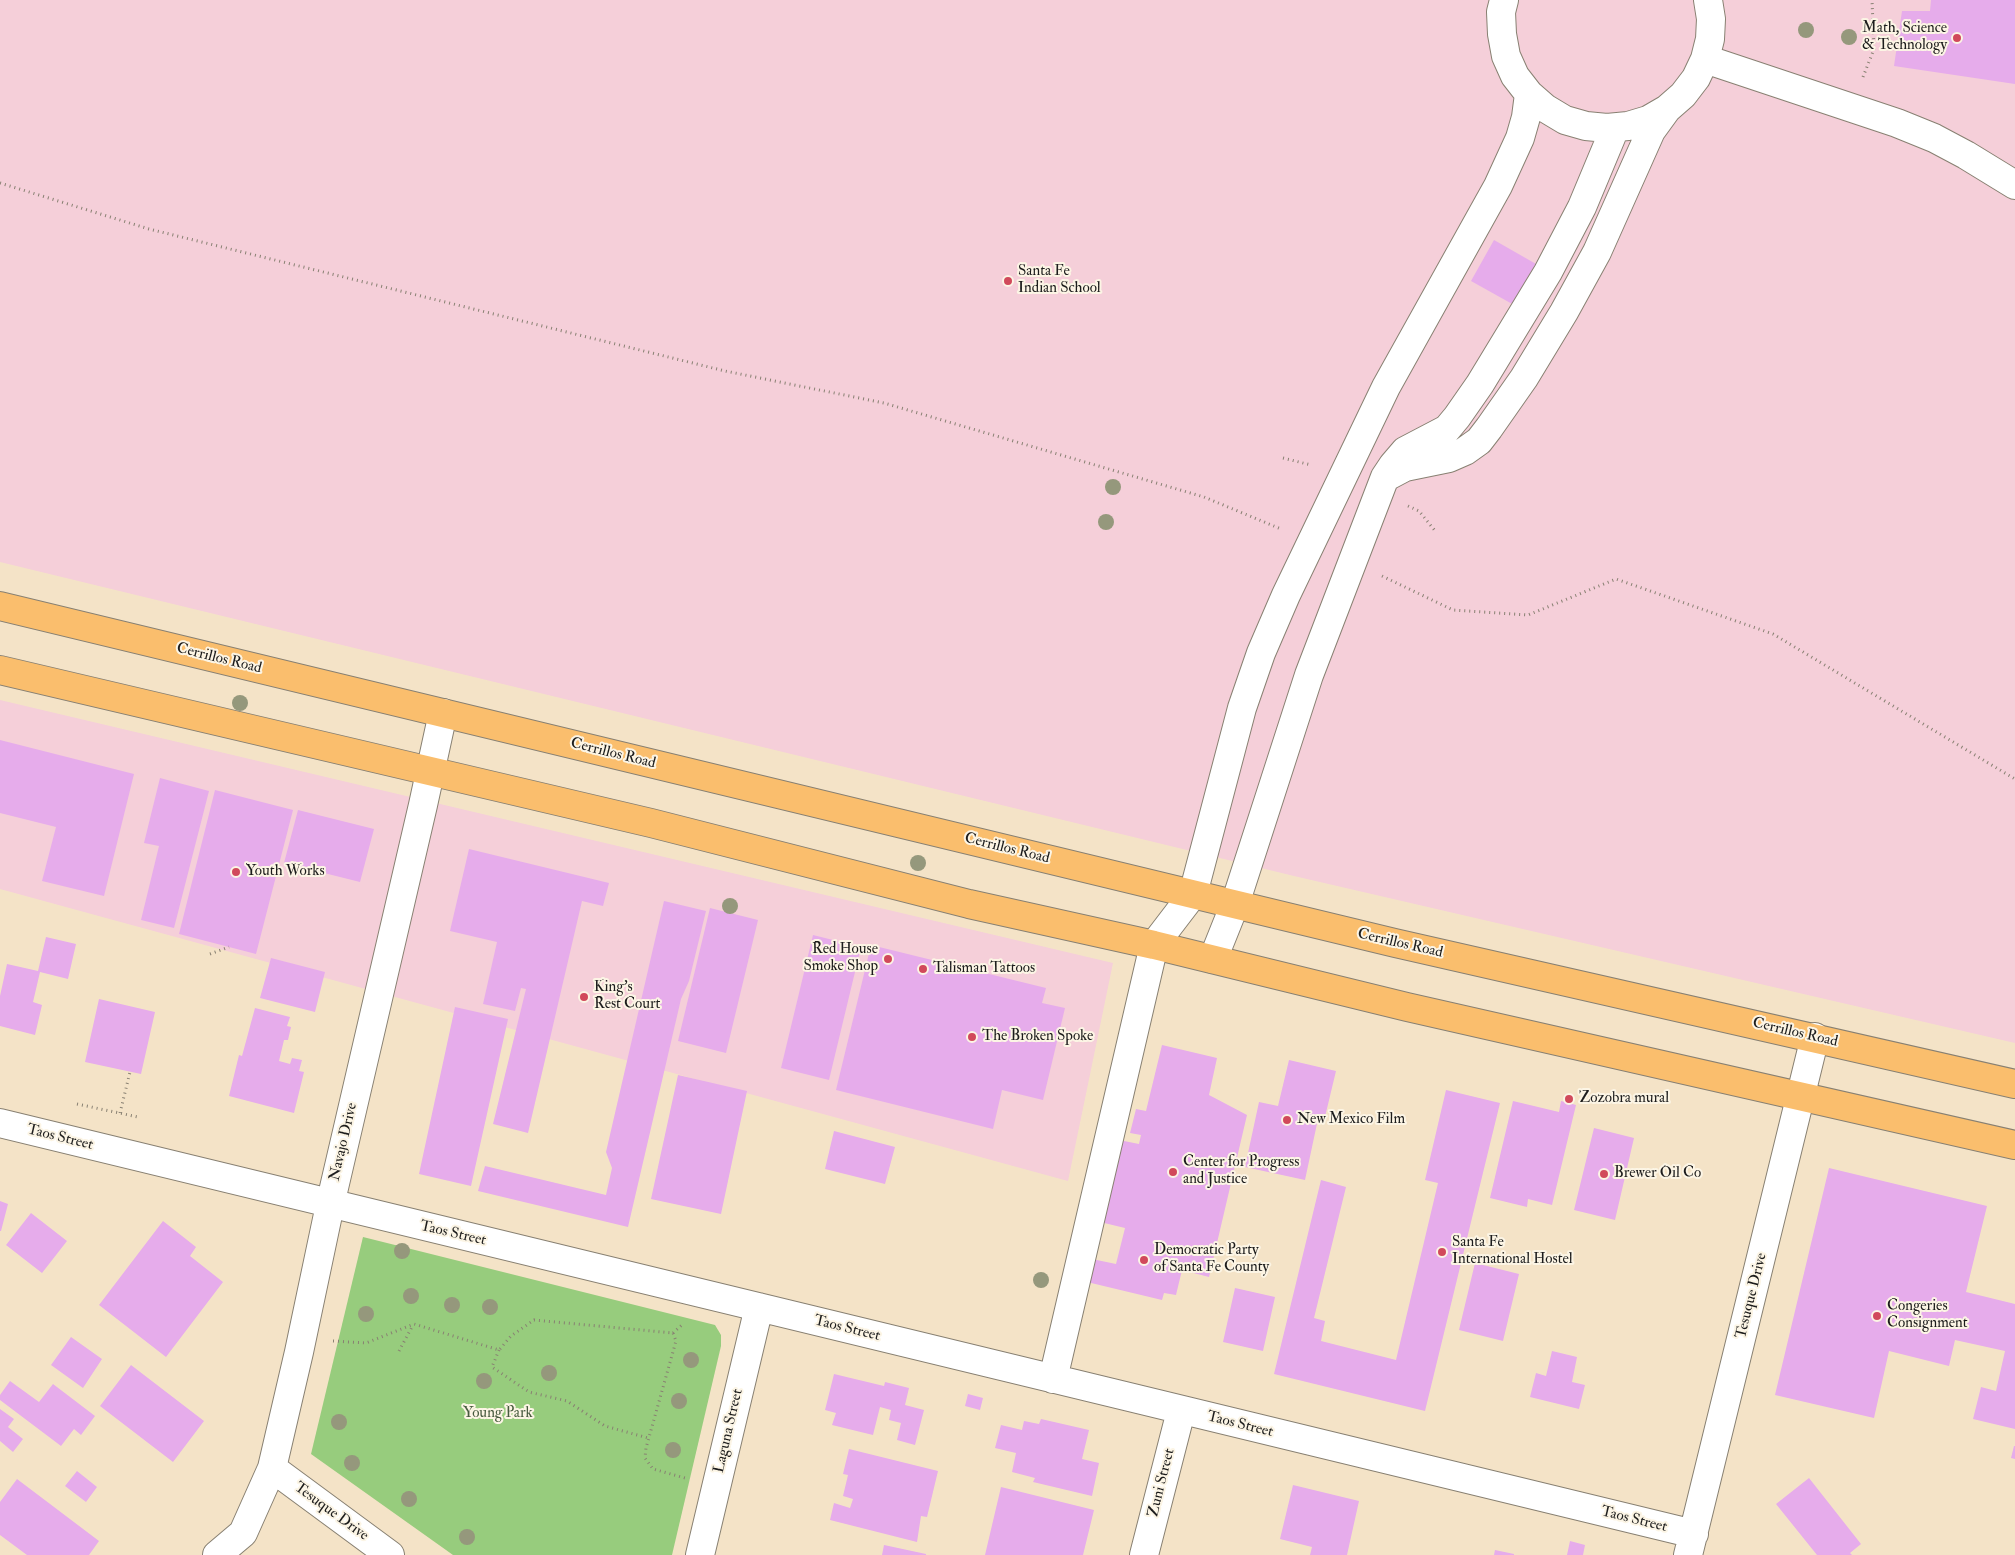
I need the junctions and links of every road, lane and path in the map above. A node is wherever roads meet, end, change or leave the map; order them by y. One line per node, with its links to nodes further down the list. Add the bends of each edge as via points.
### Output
1 (1504, 0): 6 (street, via 1501,12 1506,56 1515,76)
2 (1708, 0): 4 (street, via 1711,26)
3 (1872, 0): 5 (path, via 1874,49)
4 (1705, 59): 7 (street, via 1696,78); 10 (street, via 1852,107 1934,138)
5 (1863, 78)
6 (1529, 94): 8 (street, via 1565,120 1586,126); 16 (street, via 1520,138 1498,186 1390,379)
7 (1667, 109): 8 (street, via 1648,120); 13 (street, via 1651,131 1597,252 1564,312 1489,428 1465,451 1449,458 1405,467)
8 (1615, 128): 13 (street, via 1582,207 1548,272 1480,384 1447,428 1405,451)
9 (0, 183): 16 (path, via 158,232 725,371 884,403 1204,498)
10 (2015, 185)
11 (1283, 458): 12 (path)
12 (1312, 465)
13 (1385, 477): 17 (street)
14 (1402, 503): 15 (path, via 1419,512)
15 (1436, 532)
16 (1311, 543): 23 (street, via 1248,690)
17 (1353, 562): 22 (path, via 1453,610 1528,615 1616,579 1773,634); 24 (street, via 1309,675)
18 (0, 606): 20 (main road, Cerrillos Road)
19 (0, 670): 21 (main road)
20 (443, 713): 21 (street, Navajo Drive); 23 (main road, Cerrillos Road)
21 (431, 772): 25 (main road, via 651,823 969,904); 38 (street, Navajo Drive)
22 (2015, 779)
23 (1193, 894): 24 (main road, Cerrillos Road); 25 (street)
24 (1235, 904): 28 (street); 29 (main road, Cerrillos Road, via 1414,948)
25 (1154, 945): 28 (main road); 44 (street)
26 (229, 947): 27 (path)
27 (210, 954)
28 (1213, 959): 32 (main road, via 1407,1008)
29 (1815, 1037): 31 (main road, Cerrillos Road); 32 (street, Tesuque Drive)
30 (130, 1072): 34 (path)
31 (2015, 1084)
32 (1802, 1096): 37 (main road); 49 (street, Tesuque Drive)
33 (77, 1104): 34 (path)
34 (120, 1113): 35 (path)
35 (138, 1116)
36 (0, 1123): 38 (street, Taos Street)
37 (2015, 1145)
38 (330, 1205): 39 (street, Taos Street); 47 (street, Navajo Drive)
39 (759, 1308): 44 (street, Taos Street); 52 (street, Laguna Street)
40 (414, 1324): 41 (path, via 366,1343); 42 (path); 43 (path)
41 (330, 1340)
42 (499, 1350): 46 (path, via 492,1367 529,1392 568,1400 604,1426); 46 (path, via 511,1336 534,1320 673,1333 676,1341)
43 (399, 1351)
44 (1053, 1379): 45 (street, Taos Street)
45 (1180, 1411): 49 (street, Taos Street); 53 (street, Zuni Street)
46 (648, 1438): 48 (path, via 645,1458 653,1469)
47 (272, 1468): 50 (street, Navajo Drive, via 243,1533); 51 (street, Tesuque Drive)
48 (686, 1479)
49 (1691, 1545)
50 (217, 1555)
51 (390, 1555)
52 (700, 1555)
53 (1144, 1555)

